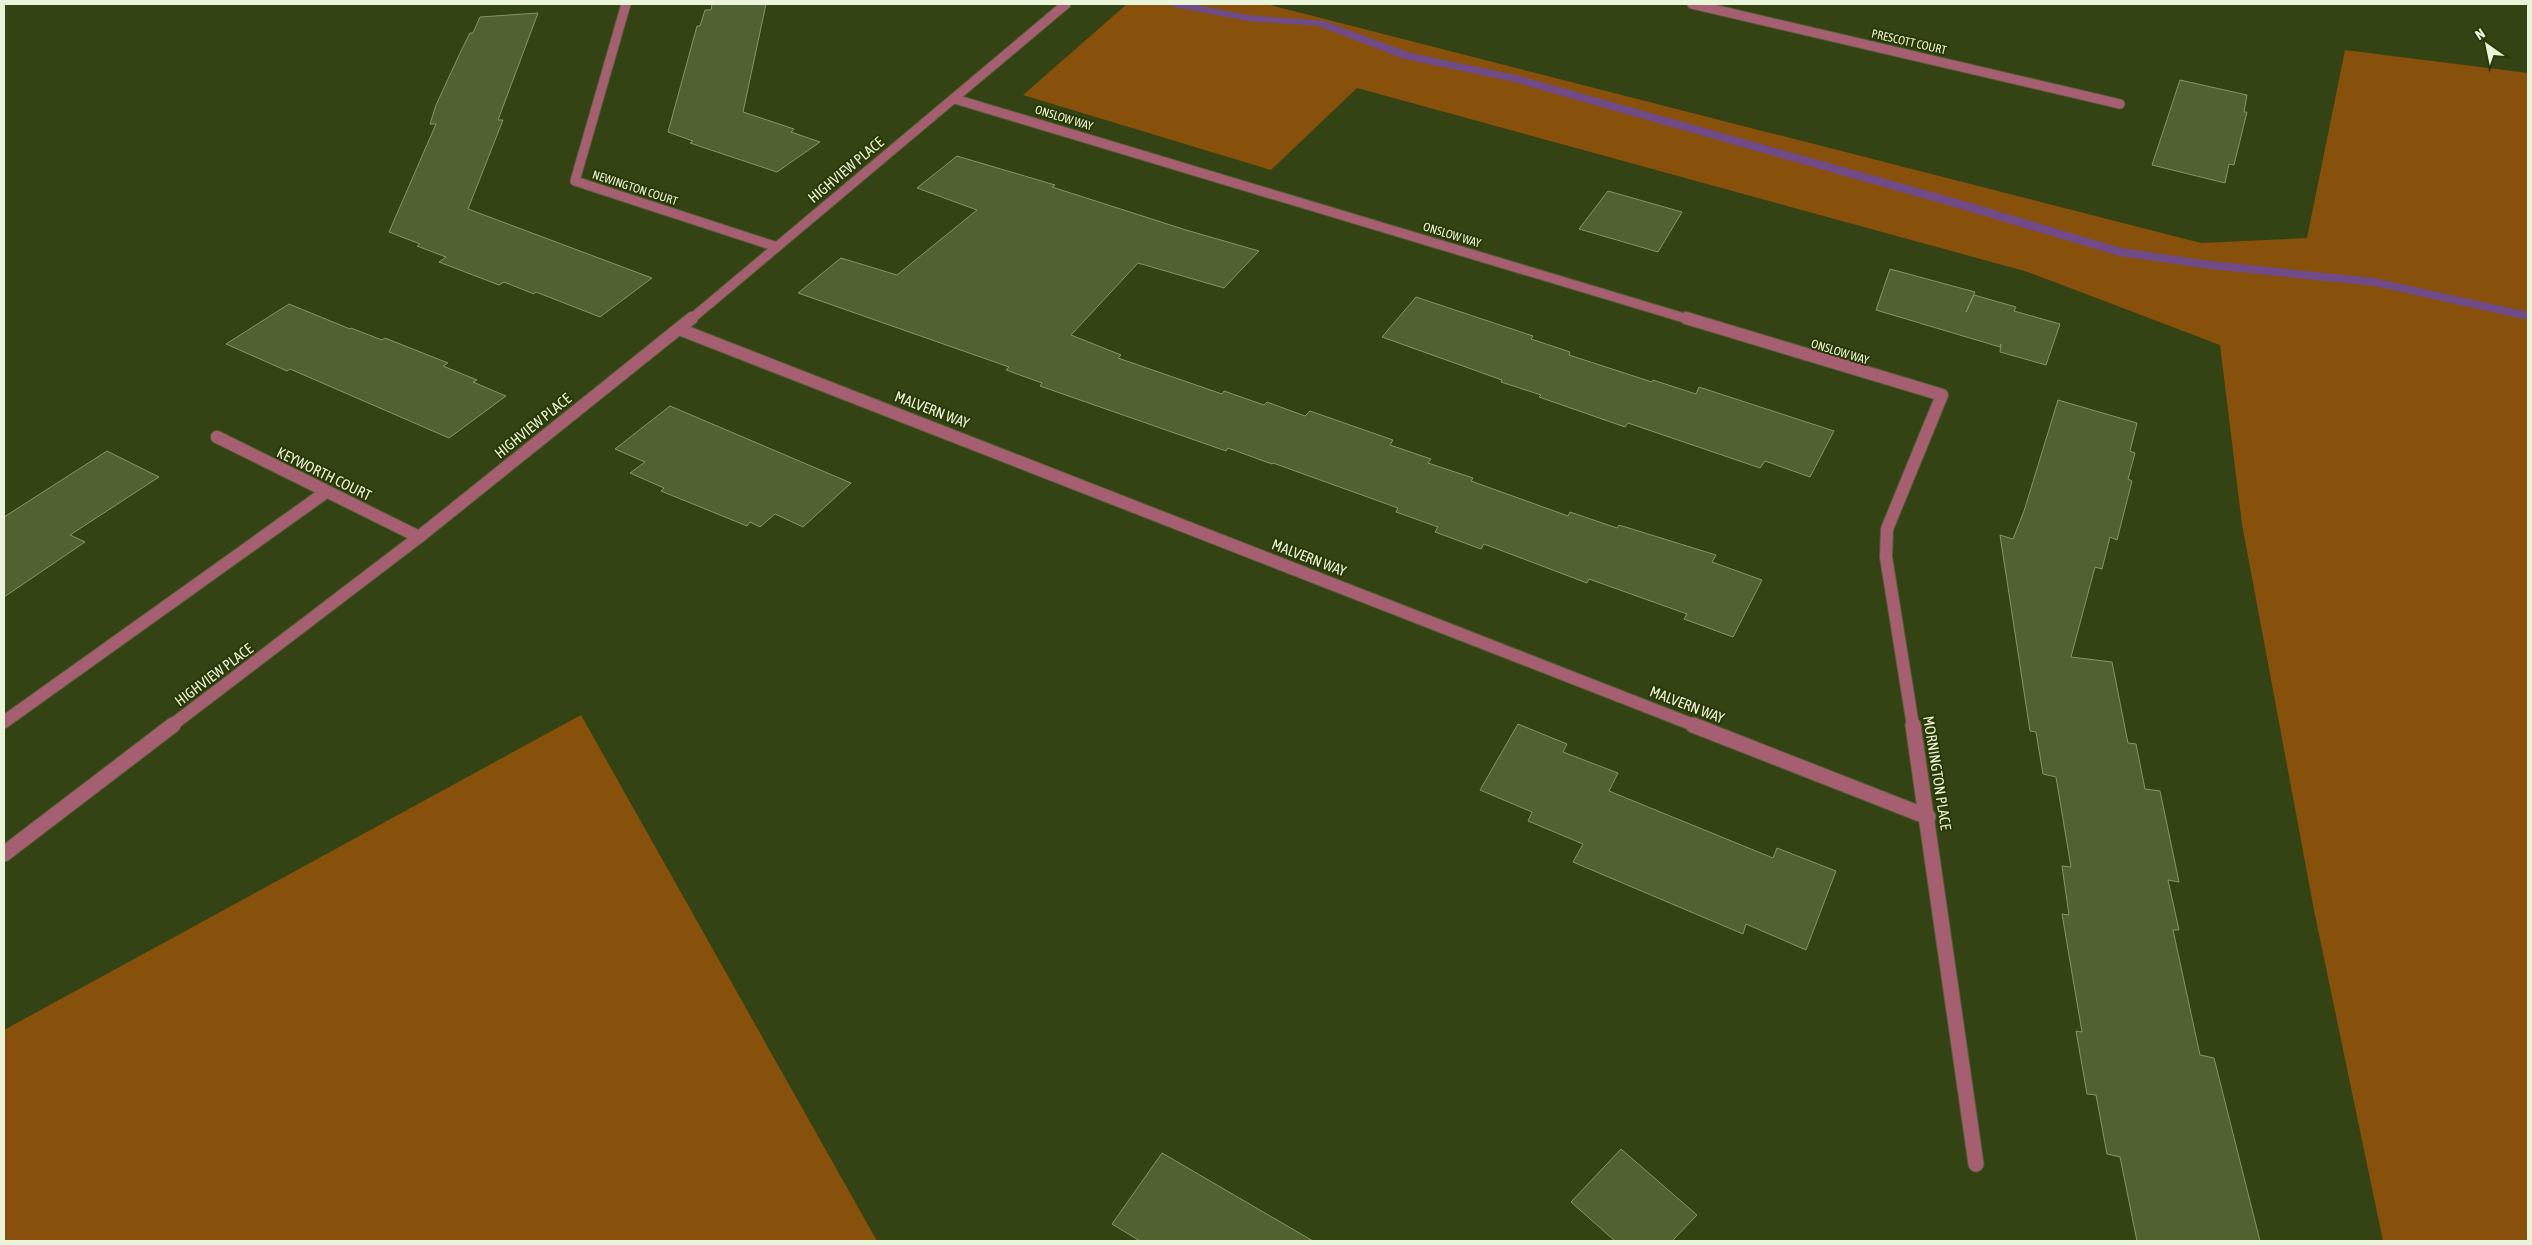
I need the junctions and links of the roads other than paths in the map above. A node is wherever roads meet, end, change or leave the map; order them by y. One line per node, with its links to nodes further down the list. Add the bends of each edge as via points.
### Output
1 (626, 4): 6 (street, NEWINGTON COURT, via 575,181)
2 (1066, 4): 4 (street, HIGHVIEW PLACE)
3 (1692, 4): 5 (street, PRESCOTT COURT)
4 (955, 99): 6 (street, HIGHVIEW PLACE); 8 (street, ONSLOW WAY)
5 (2120, 104)
6 (777, 247): 7 (street, HIGHVIEW PLACE)
7 (679, 329): 11 (street, HIGHVIEW PLACE); 13 (street, MALVERN WAY)
8 (1942, 395): 13 (street, MORNINGTON PLACE, via 1888,529 1887,548)
9 (217, 437): 10 (street, KEYWORTH COURT)
10 (326, 492): 11 (street, KEYWORTH COURT); 12 (street)
11 (419, 537): 14 (street, HIGHVIEW PLACE)
12 (4, 722)
13 (1928, 817): 15 (street, MORNINGTON PLACE)
14 (4, 854)
15 (1976, 1164)

